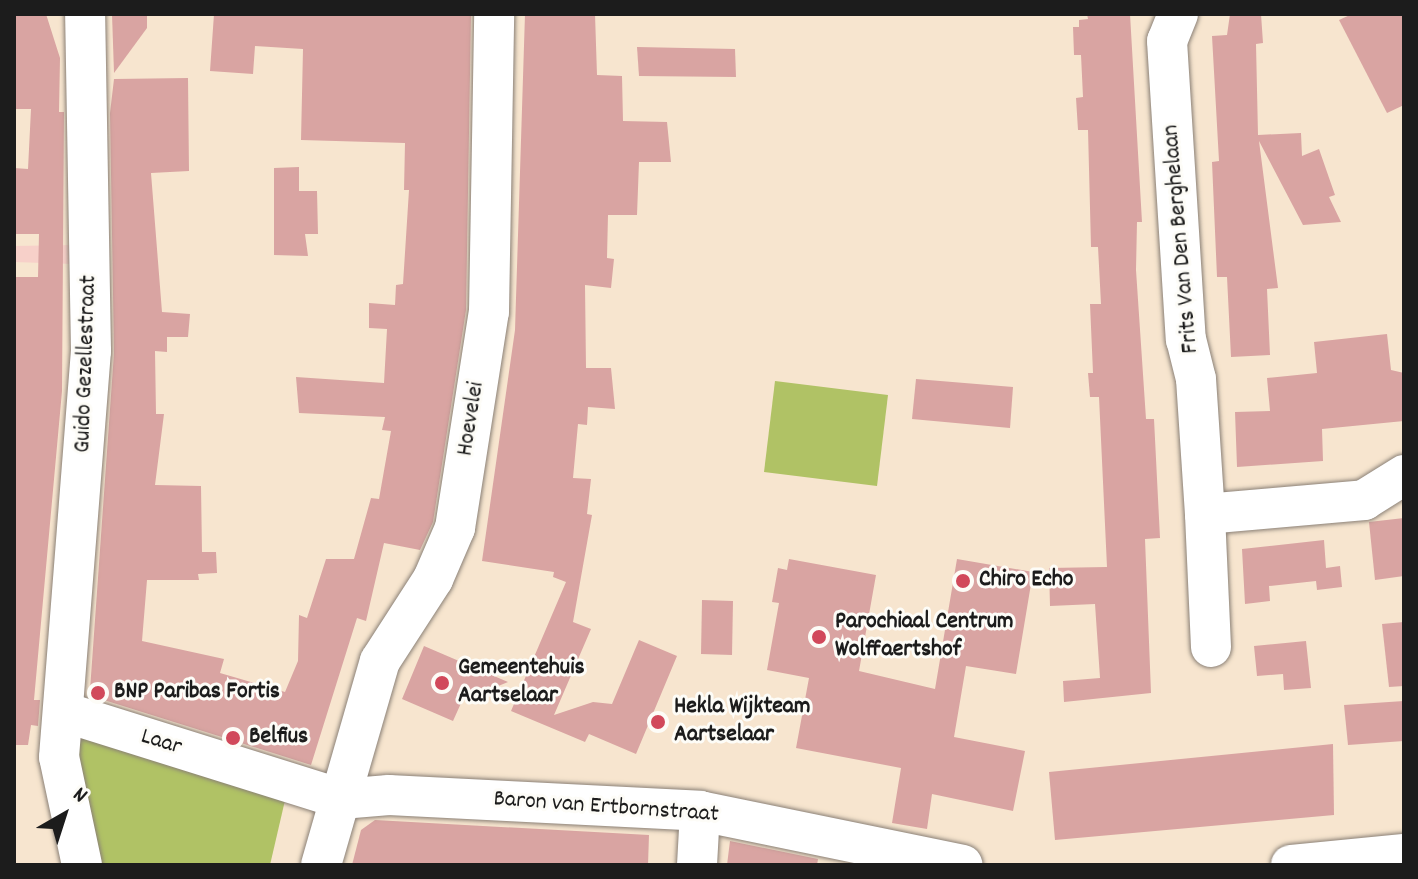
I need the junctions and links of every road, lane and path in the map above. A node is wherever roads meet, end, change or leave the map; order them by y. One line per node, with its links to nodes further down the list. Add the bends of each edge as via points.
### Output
1 (85, 14): 7 (street, Guido Gezellestraat, via 91,351)
2 (494, 14): 8 (street, Hoevelei, via 489,312 455,528 433,579 380,661)
3 (1178, 14): 5 (street, Frits Van Den Berghelaan, via 1167,41 1186,339 1196,379)
4 (1404, 475): 5 (street, via 1364,500)
5 (1205, 514): 6 (street, Frits Van Den Berghelaan)
6 (1211, 647)
7 (64, 712): 8 (street, Laar); 11 (street, via 59,757)
8 (341, 799): 9 (street, Baron van Ertbornstraat, via 389,795); 12 (street)
9 (700, 811): 13 (street); 14 (street, Baron van Ertbornstraat)
10 (1404, 854): 15 (street)
11 (82, 865)
12 (321, 865)
13 (697, 865)
14 (963, 865)
15 (1291, 865)

